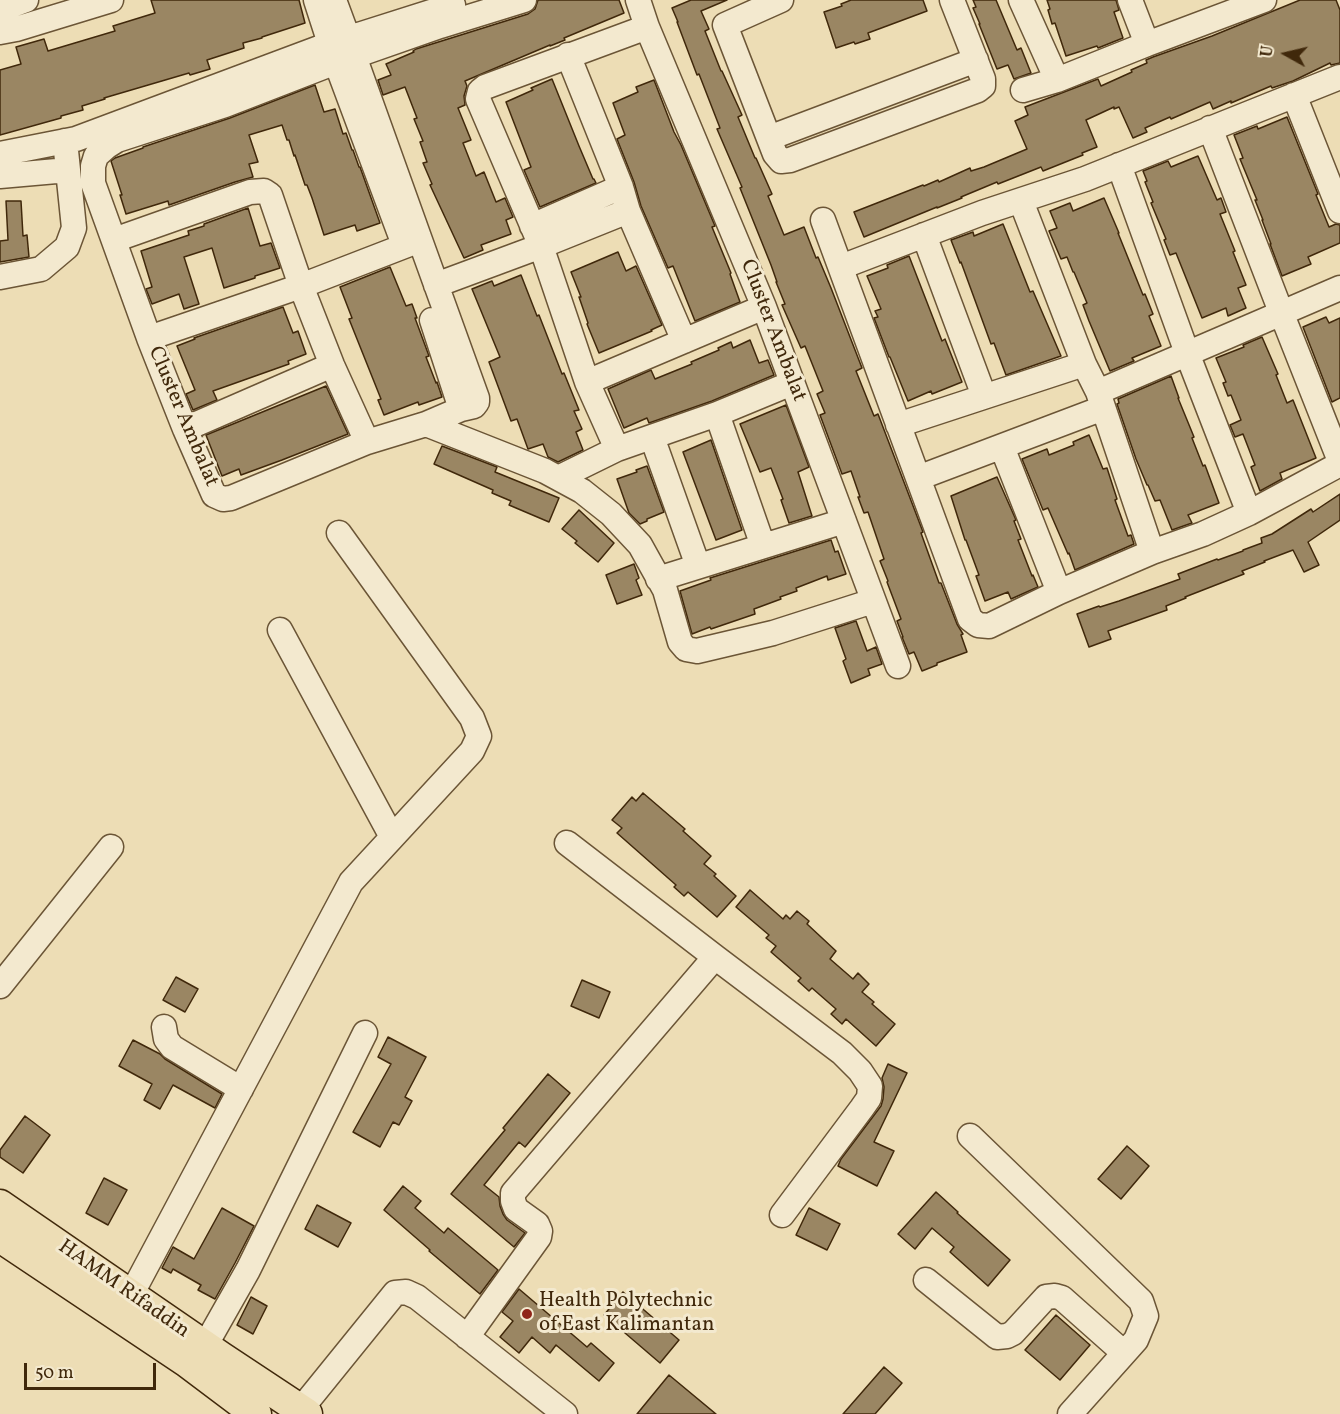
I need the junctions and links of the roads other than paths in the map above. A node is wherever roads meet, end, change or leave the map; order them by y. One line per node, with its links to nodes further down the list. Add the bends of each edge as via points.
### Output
1 (111, 0): 13 (street)
2 (316, 0): 16 (street)
3 (334, 0): 16 (street)
4 (467, 0): 16 (street, Cluster Ambalat)
5 (524, 0): 16 (street, Cluster Ambalat)
6 (638, 0): 14 (street, Cluster Ambalat)
7 (781, 0): 8 (street, via 725,25 769,138 976,60)
8 (952, 0)
9 (1021, 0): 19 (street)
10 (1130, 0): 15 (street)
11 (1264, 0): 12 (street)
12 (1234, 5): 15 (street)
13 (10, 15)
14 (647, 27): 17 (street); 42 (street, Cluster Ambalat)
15 (1147, 44): 19 (street)
16 (342, 50): 24 (street, Cluster Ambalat, via 76,139); 35 (street, Cluster Ambalat, via 225,105 106,147 96,156 93,183); 36 (street)
17 (568, 55): 28 (street); 34 (street, via 484,87 478,99)
18 (1340, 78): 21 (street)
19 (1057, 80): 20 (street)
20 (1023, 90)
21 (1294, 95): 22 (street); 25 (street)
22 (1210, 128): 26 (street); 43 (street)
23 (0, 154): 24 (street)
24 (66, 158): 27 (street); 38 (street, via 74,228 67,247 40,268)
25 (1331, 162): 31 (street)
26 (1119, 165): 29 (street); 46 (street)
27 (0, 176)
28 (621, 187): 30 (street); 34 (street)
29 (1021, 201): 33 (street); 47 (street)
30 (628, 211): 34 (street); 45 (street)
31 (1340, 211)
32 (823, 219): 37 (street)
33 (924, 235): 37 (street); 51 (street)
34 (537, 236): 39 (street); 49 (street)
35 (114, 240): 40 (street, via 250,192 264,191 270,195); 44 (street, Cluster Ambalat)
36 (412, 243): 39 (street); 40 (street); 53 (street, via 421,287)
37 (841, 267): 57 (street)
38 (0, 277)
39 (436, 285): 53 (street, via 477,398)
40 (301, 286): 44 (street); 48 (street)
41 (1340, 288): 43 (street)
42 (764, 307): 45 (street); 50 (street, Cluster Ambalat)
43 (1281, 312): 46 (street); 54 (street)
44 (149, 338): 58 (street, Cluster Ambalat)
45 (684, 341): 49 (street)
46 (1187, 353): 52 (street); 67 (street)
47 (1084, 364): 51 (street); 52 (street)
48 (332, 365): 58 (street); 60 (street)
49 (587, 382): 63 (street)
50 (792, 383): 55 (street); 68 (street, Cluster Ambalat)
51 (984, 396): 57 (street)
52 (1100, 400): 61 (street); 71 (street)
53 (467, 407): 56 (street, Cluster Ambalat); 62 (street)
54 (1331, 412): 64 (street)
55 (717, 414): 59 (street); 70 (street)
56 (426, 424): 60 (street, Cluster Ambalat); 62 (street)
57 (898, 425): 66 (street)
58 (185, 429): 60 (street, Cluster Ambalat, via 214,495 222,499)
59 (652, 437): 63 (street); 72 (street)
60 (367, 442)
61 (1002, 447): 66 (street); 74 (street)
62 (488, 449): 65 (street)
63 (617, 449): 65 (street)
64 (1340, 463): 67 (street)
65 (558, 478): 73 (street, via 611,514 640,545)
66 (918, 478): 74 (street, via 970,619 989,626)
67 (1250, 513): 71 (street)
68 (844, 521): 70 (street); 75 (street, Cluster Ambalat)
69 (339, 533): 78 (street, via 472,718 479,736 472,751)
70 (763, 546): 72 (street)
71 (1152, 552): 74 (street)
72 (698, 566): 73 (street)
73 (658, 579): 75 (street, via 680,642 686,649 697,651 773,633)
74 (1059, 592)
75 (873, 601): 77 (street, Cluster Ambalat)
76 (280, 630): 78 (street)
77 (898, 666)
78 (392, 837): 85 (street, via 351,882)
79 (567, 843): 81 (street)
80 (111, 847): 82 (street)
81 (715, 957): 88 (street, via 842,1053 870,1086 869,1098); 92 (street, via 513,1193 516,1209 537,1224 539,1237)
82 (0, 986)
83 (164, 1028): 85 (street, via 172,1047)
84 (365, 1033): 93 (street, via 248,1270)
85 (241, 1089): 91 (street)
86 (970, 1136): 94 (street, via 1141,1301 1146,1316 1136,1340)
87 (0, 1205): 91 (main road, HAMM Rifaddin)
88 (782, 1215)
89 (0, 1237): 96 (main road, HAMM Rifaddin, via 187,1362)
90 (926, 1280): 94 (street, via 997,1337 1012,1333 1046,1297 1062,1298)
91 (131, 1295): 93 (main road, HAMM Rifaddin)
92 (467, 1337): 95 (street, via 417,1297 395,1293); 97 (street)
93 (205, 1346): 95 (main road, HAMM Rifaddin)
94 (1124, 1353): 98 (street)
95 (304, 1412)
96 (256, 1414)
97 (565, 1414)
98 (1070, 1414)

